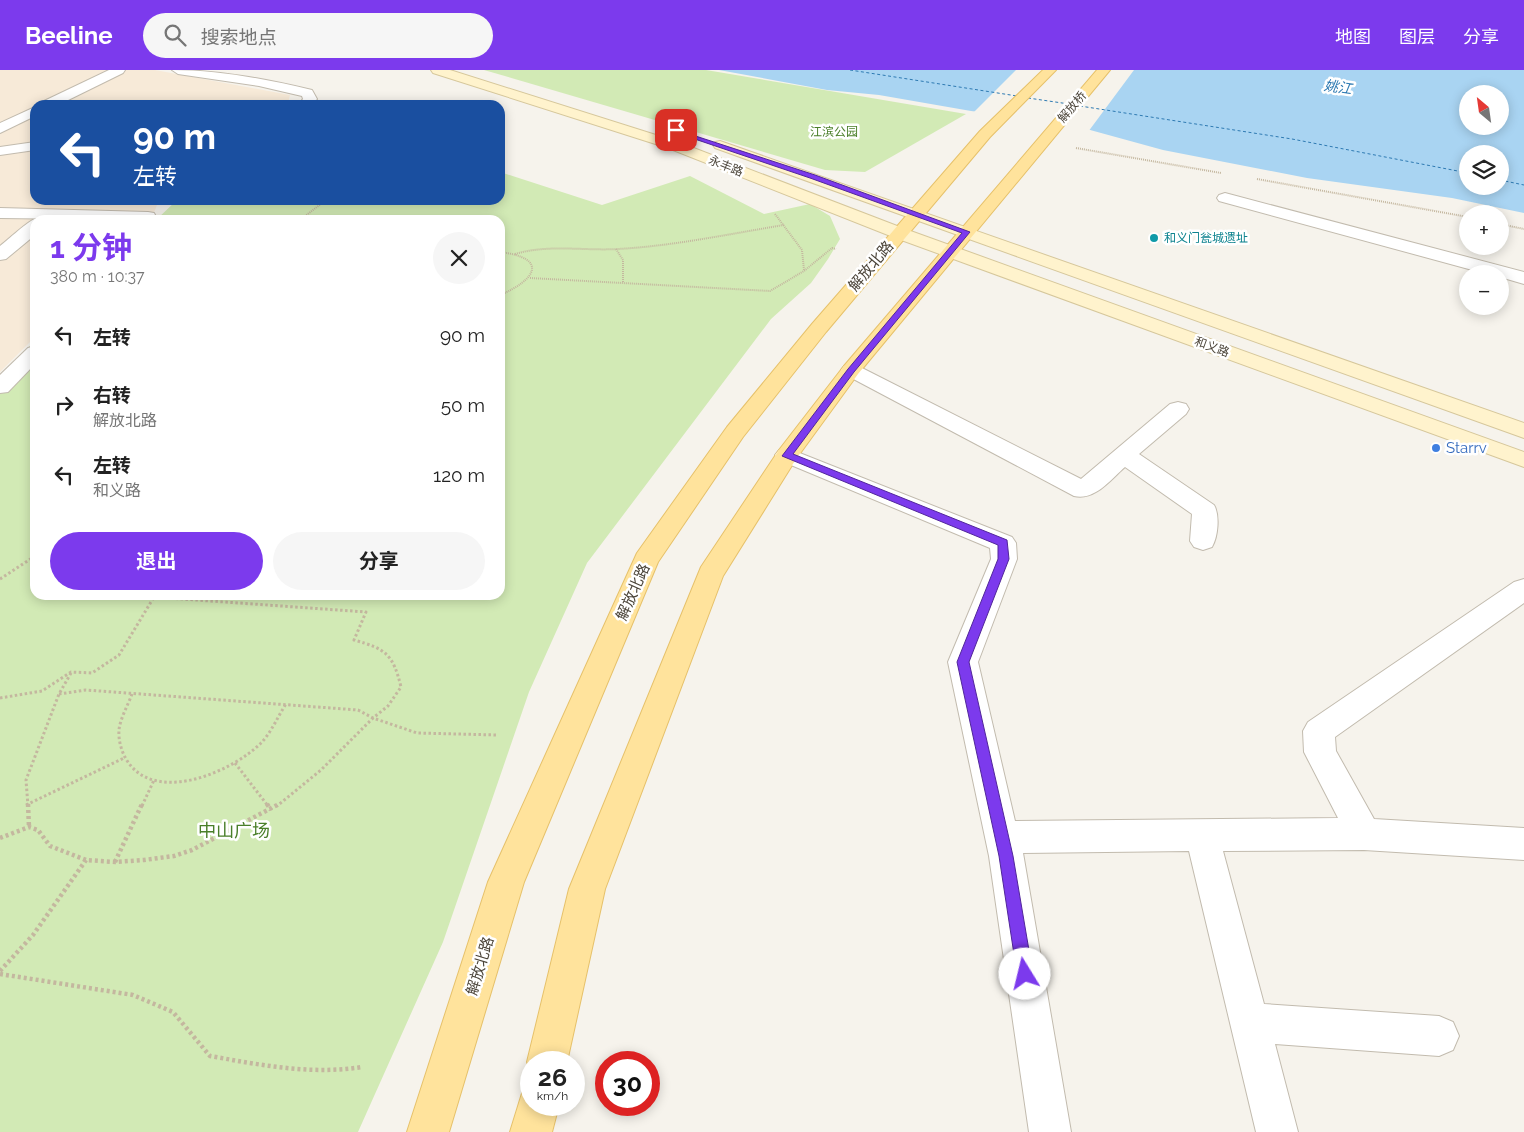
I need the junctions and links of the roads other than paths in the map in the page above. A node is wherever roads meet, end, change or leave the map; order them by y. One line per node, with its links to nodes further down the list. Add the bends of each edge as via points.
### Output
1 (119, 70): 7 (street)
2 (178, 70): 8 (street, via 307,93)
3 (436, 70): 18 (main road, 永丰路)
4 (476, 70): 10 (main road)
5 (1050, 70): 18 (main road, 解放北路, via 985,134)
6 (1104, 70): 20 (main road, 解放桥)
7 (57, 100)
8 (308, 100)
9 (30, 114): 11 (street)
10 (638, 119)
11 (0, 129)
12 (704, 139): 18 (main road, 永丰路)
13 (30, 147): 14 (street)
14 (0, 151)
15 (1225, 198): 22 (street)
16 (0, 213): 17 (street)
17 (30, 218)
18 (907, 223): 20 (main road, 和义路); 41 (main road, 解放北路, via 736,432 646,560 506,882)
19 (30, 231): 21 (street)
20 (958, 242): 24 (main road); 27 (main road, 和义路); 30 (main road, 和义路)
21 (0, 255)
22 (1524, 278)
23 (30, 357): 25 (street)
24 (851, 370): 28 (street, via 1084,490); 29 (main road)
25 (0, 387)
26 (1178, 410): 28 (street)
27 (1524, 431)
28 (1124, 455): 31 (street, via 1204,511)
29 (787, 456): 35 (street, via 1003,543 1004,559 963,662); 39 (main road, via 710,574 587,889)
30 (1524, 460)
31 (1203, 541)
32 (1524, 589): 33 (street, via 1319,731 1320,752)
33 (1364, 834): 34 (street); 36 (street)
34 (1202, 835): 35 (street); 37 (street)
35 (1002, 838): 43 (street)
36 (1524, 844)
37 (1250, 1023): 38 (street); 44 (street)
38 (1439, 1036)
39 (550, 1051)
40 (535, 1116): 42 (main road)
41 (428, 1132)
42 (531, 1132)
43 (1050, 1132)
44 (1277, 1132)

